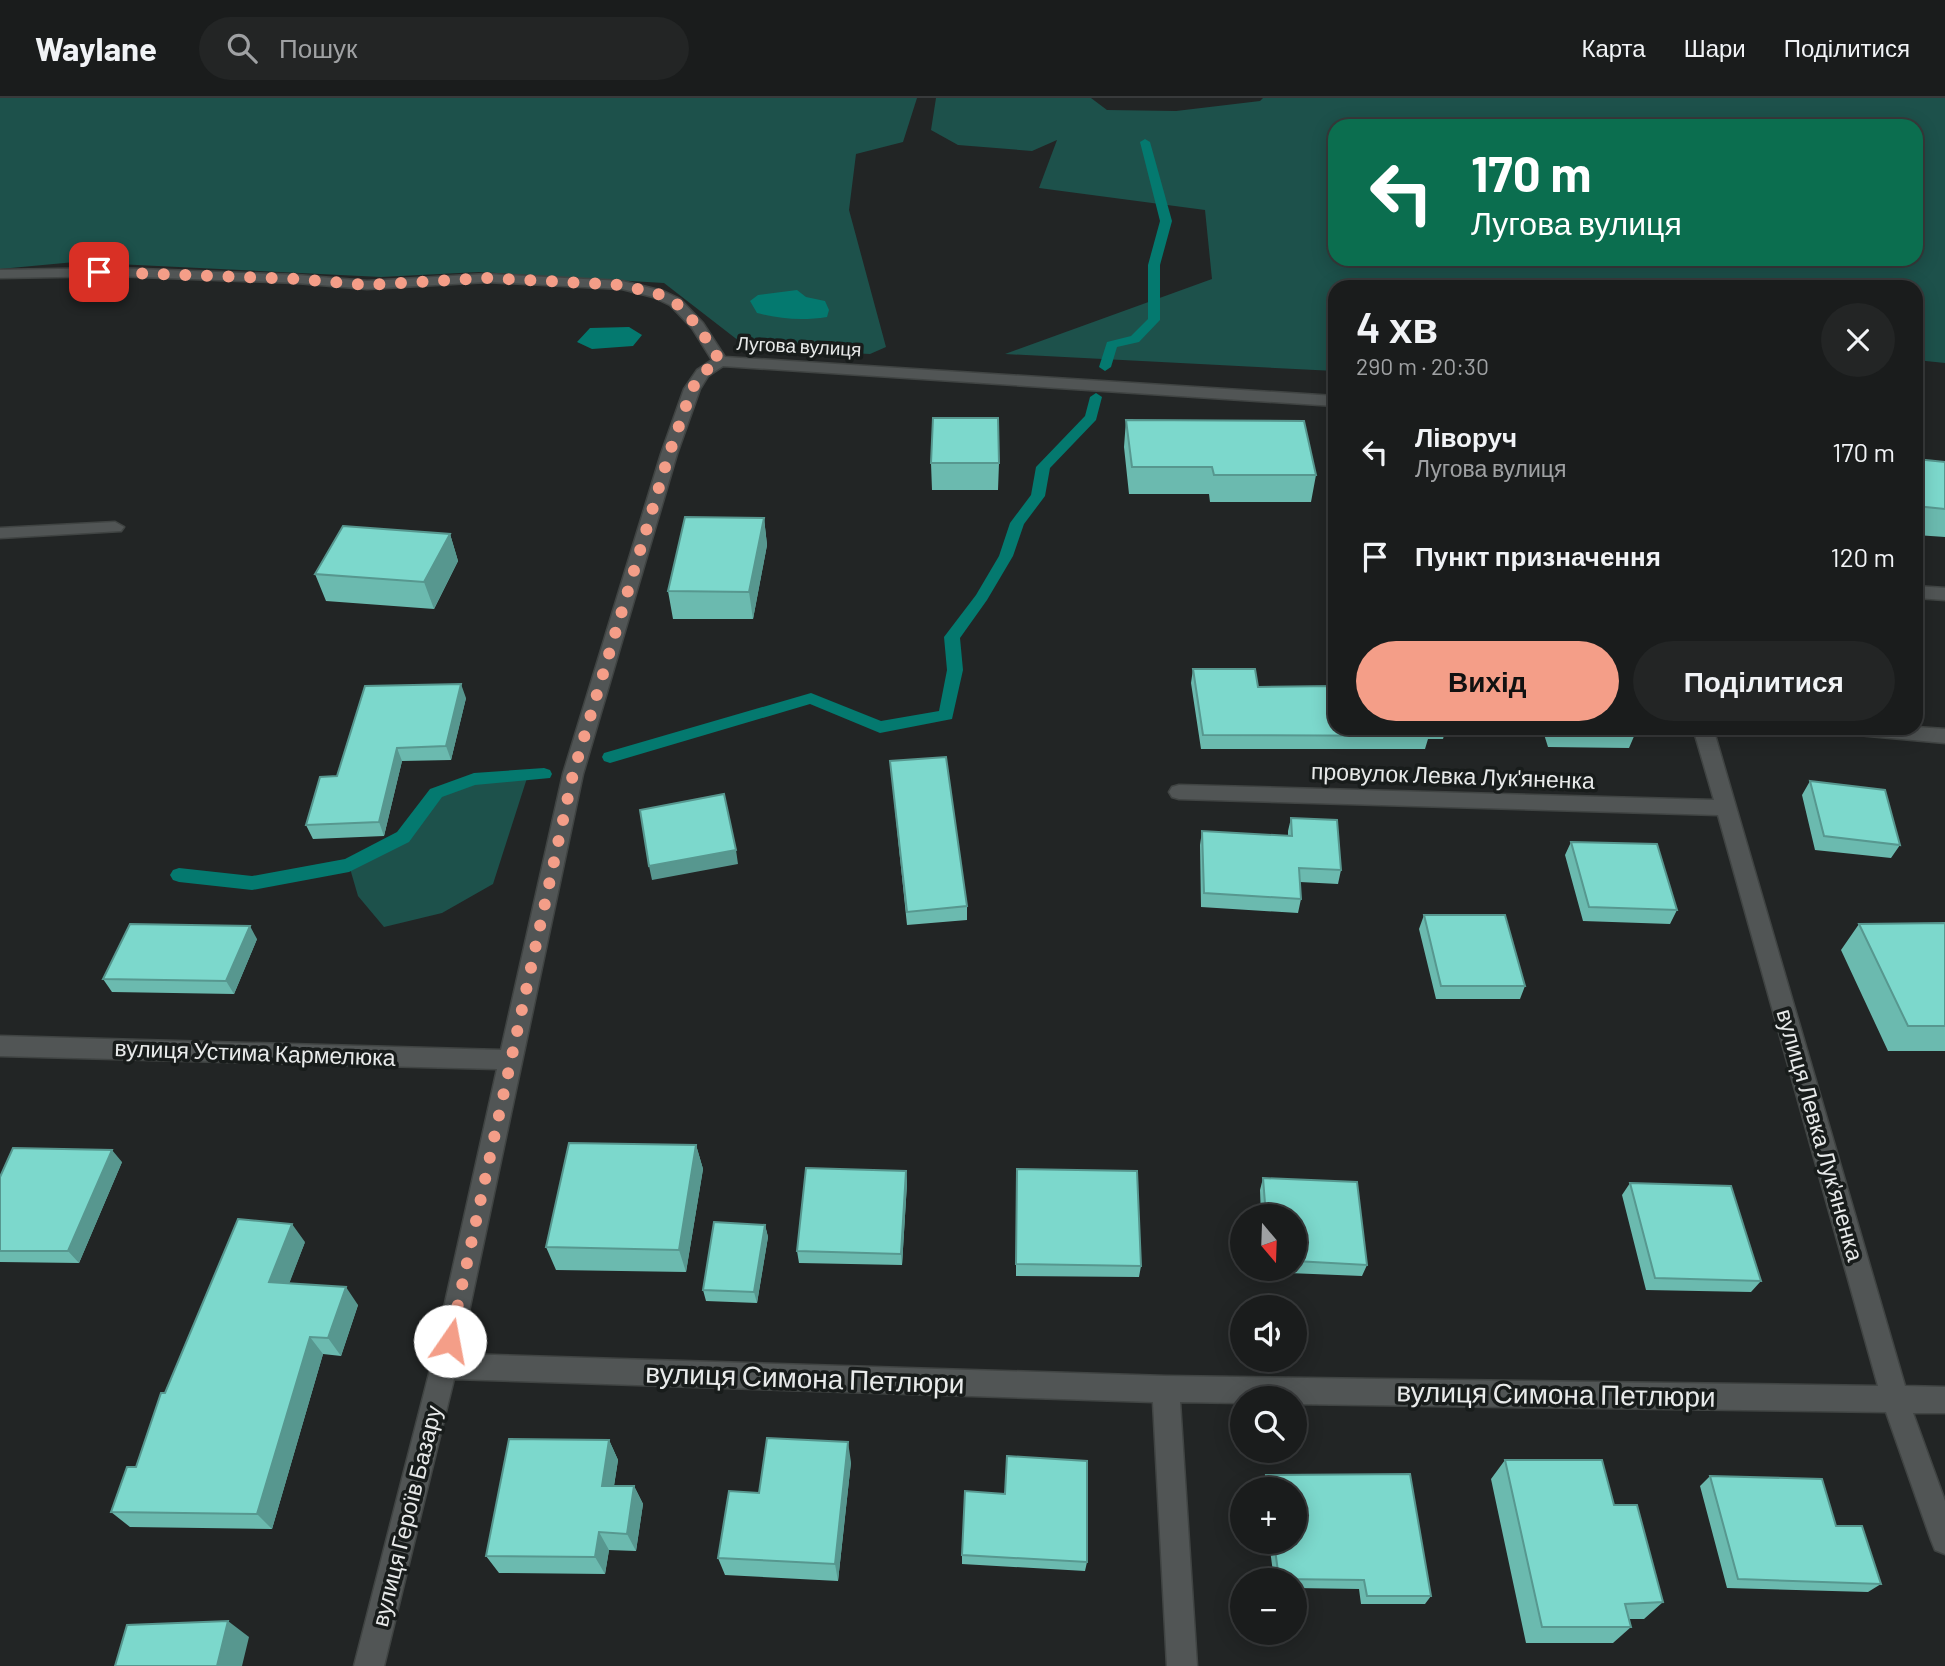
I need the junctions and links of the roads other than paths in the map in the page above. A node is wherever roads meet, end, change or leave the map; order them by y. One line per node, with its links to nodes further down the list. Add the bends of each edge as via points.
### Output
1 (0, 274): 2 (street, Лугова вулиця, via 84,271 367,285 487,278 622,285 675,302 698,326)
2 (720, 361): 3 (street, Лугова вулиця); 14 (street, вулиця Героїв Базару, via 702,373 692,389 654,501 573,774)
3 (1328, 401)
4 (115, 527): 5 (street)
5 (0, 533)
6 (1923, 592): 7 (street)
7 (1945, 594)
8 (1923, 734): 10 (street)
9 (1705, 735): 12 (street, вулиця Левка Лук'яненка)
10 (1945, 736)
11 (1178, 792): 12 (street, провулок Левка Лук'яненка)
12 (1726, 808): 17 (street, вулиця Левка Лук'яненка)
13 (0, 1046): 14 (street, вулиця Устима Кармелюка)
14 (510, 1060): 15 (street, вулиця Героїв Базару)
15 (444, 1366): 16 (street, вулиця Симона Петлюри); 20 (street, вулиця Героїв Базару)
16 (1166, 1389): 17 (street, вулиця Симона Петлюри); 21 (street)
17 (1895, 1398): 18 (street, вулиця Симона Петлюри); 19 (street, вулиця Левка Лук'яненка)
18 (1945, 1400)
19 (1945, 1540)
20 (369, 1666)
21 (1182, 1666)

